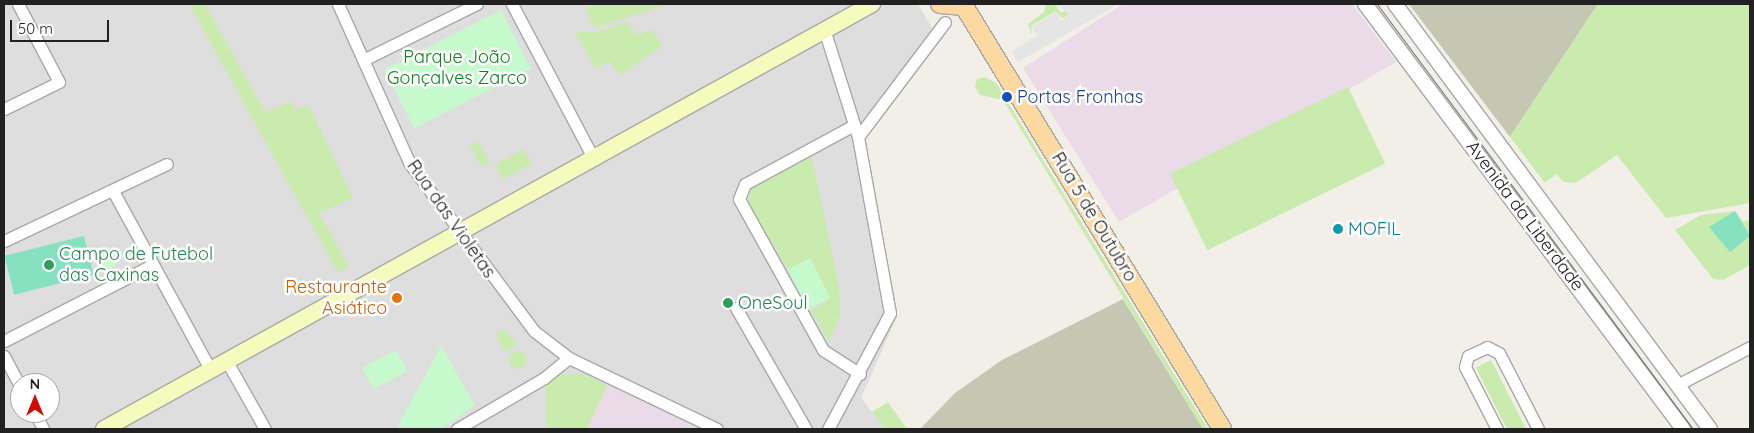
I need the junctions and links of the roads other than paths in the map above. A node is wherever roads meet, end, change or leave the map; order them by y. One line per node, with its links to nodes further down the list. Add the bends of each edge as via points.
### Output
1 (18, 4): 13 (street, via 59,82)
2 (338, 4): 12 (street, Rua das Violetas)
3 (475, 4): 12 (street)
4 (512, 4): 16 (street)
5 (872, 4): 11 (main road)
6 (940, 4): 9 (main road, Rua 5 de Outubro)
7 (1365, 4): 41 (street, Avenida da Liberdade)
8 (1395, 4): 31 (street, Avenida da Liberdade)
9 (965, 5): 38 (main road, Rua 5 de Outubro)
10 (945, 22): 15 (street)
11 (824, 29): 14 (street); 16 (main road)
12 (363, 60): 19 (street, Rua das Violetas, via 410,164)
13 (4, 108)
14 (854, 125): 15 (street); 30 (street, via 745,184 740,199 823,350)
15 (858, 137): 30 (street, via 890,313)
16 (592, 156): 19 (main road)
17 (167, 164): 18 (street)
18 (112, 190): 20 (street); 21 (street)
19 (458, 231): 26 (street, Rua das Violetas, via 534,331); 27 (main road)
20 (4, 242)
21 (152, 265): 23 (street); 28 (street)
22 (736, 308): 36 (street)
23 (4, 342)
24 (1750, 347): 31 (street)
25 (4, 356): 29 (street)
26 (568, 358): 34 (street, via 544,378); 35 (street, Rua das Violetas)
27 (226, 360): 28 (main road); 33 (street)
28 (210, 369): 32 (main road)
29 (13, 373)
30 (860, 374): 37 (street)
31 (1677, 385): 42 (street, Avenida da Liberdade)
32 (104, 429)
33 (265, 429)
34 (457, 429)
35 (717, 429)
36 (806, 429)
37 (828, 429)
38 (1222, 429)
39 (1497, 429): 40 (street, via 1465,367 1468,356 1487,347 1499,353)
40 (1538, 429)
41 (1683, 429)
42 (1710, 429)

